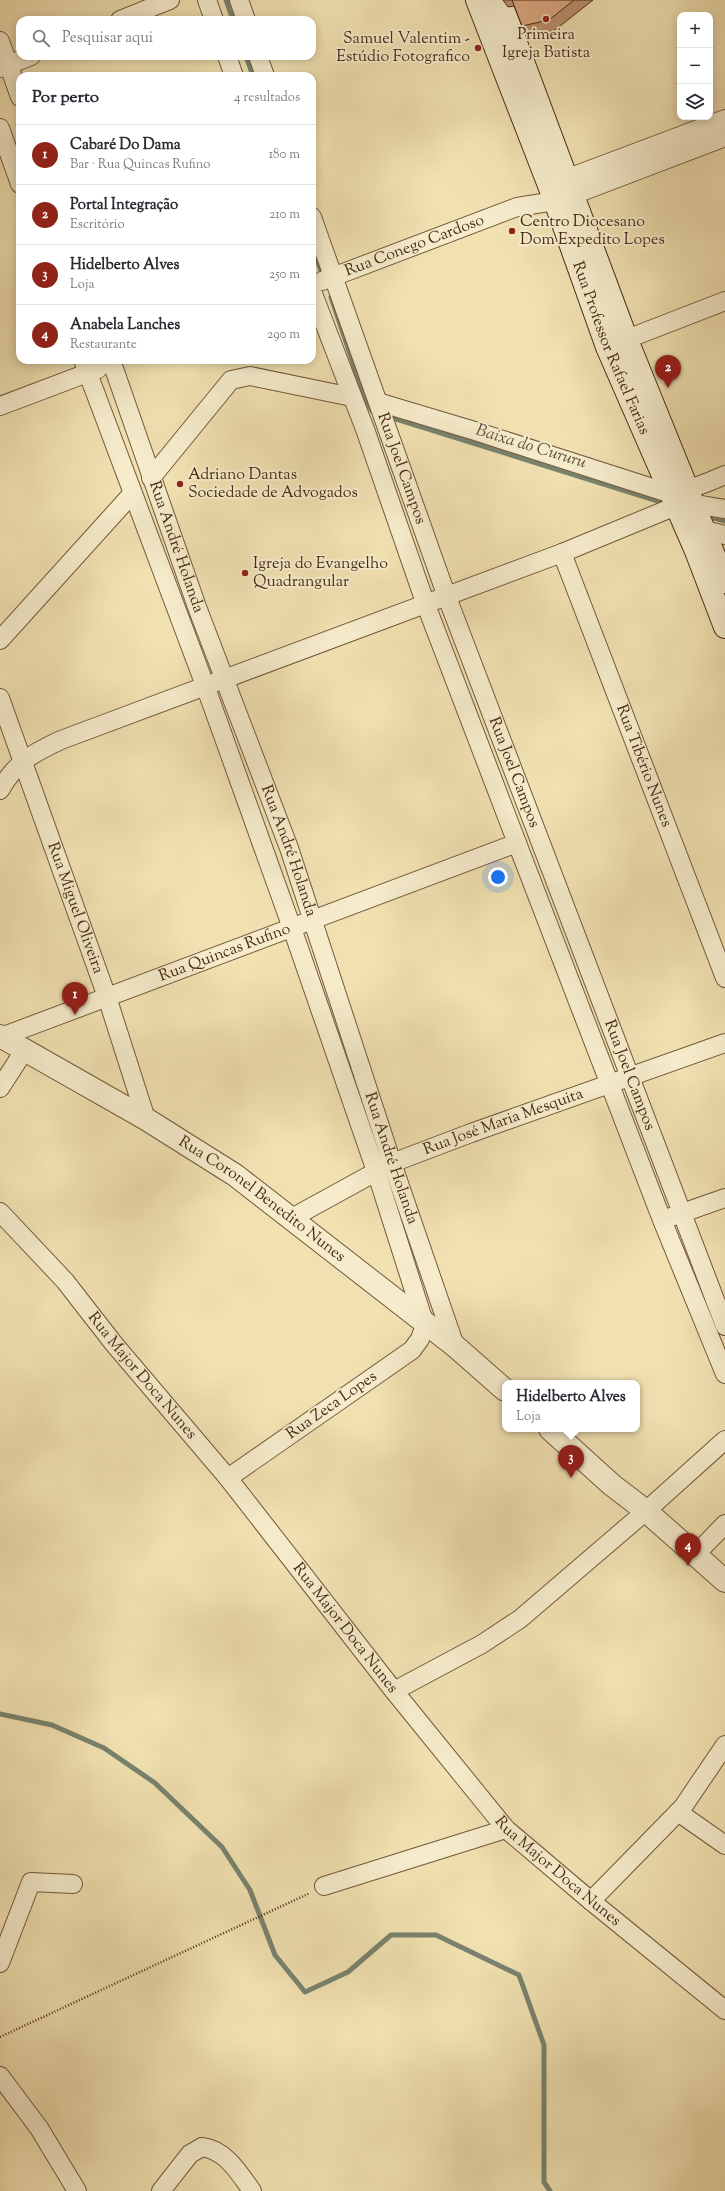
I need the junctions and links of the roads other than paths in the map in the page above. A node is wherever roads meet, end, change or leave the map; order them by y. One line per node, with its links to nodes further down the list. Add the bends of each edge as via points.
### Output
1 (170, 0): 6 (street)
2 (207, 0): 7 (street)
3 (239, 0): 8 (street)
4 (477, 0): 21 (main road, Rua Professor Rafael Farias)
5 (500, 0): 21 (main road, Rua Professor Rafael Farias)
6 (130, 16)
7 (213, 16)
8 (245, 16)
9 (0, 41): 13 (street)
10 (20, 60): 13 (street)
11 (228, 60): 14 (street)
12 (259, 60): 15 (street)
13 (4, 66): 16 (street)
14 (233, 72)
15 (264, 72)
16 (16, 90)
17 (725, 119): 21 (street)
18 (0, 128): 20 (street)
19 (725, 137): 21 (street)
20 (16, 173)
21 (561, 190): 23 (street, Rua Conego Cardoso); 27 (main road, Rua Professor Rafael Farias)
22 (316, 229): 23 (street, Rua Joel Campos)
23 (332, 277): 24 (street, Rua Conego Cardoso); 32 (street, Rua Joel Campos)
24 (316, 283)
25 (725, 301): 27 (street)
26 (316, 302): 31 (street, Rua Joel Campos)
27 (617, 343): 40 (main road, Rua Professor Rafael Farias)
28 (100, 364): 30 (street)
29 (116, 364): 37 (street, Rua André Holanda)
30 (86, 367): 33 (street); 38 (street, Rua André Holanda)
31 (352, 397): 35 (street, Rua Joel Campos); 37 (street, via 250,376 231,380)
32 (378, 402): 34 (street, Rua Joel Campos); 40 (street)
33 (0, 406)
34 (388, 430): 35 (street); 43 (street, Rua Joel Campos)
35 (366, 432): 44 (street, Rua Joel Campos)
36 (725, 475): 40 (street)
37 (151, 478): 47 (street, Rua André Holanda)
38 (132, 494): 46 (street); 48 (street, Rua André Holanda)
39 (725, 509): 40 (street)
40 (692, 512): 41 (street); 42 (main road, Rua Professor Rafael Farias); 45 (main road, Rua Professor Rafael Farias)
41 (562, 553): 43 (street); 55 (street, Rua Tibério Nunes)
42 (725, 582)
43 (447, 597): 44 (street); 60 (street, Rua Joel Campos)
44 (426, 605): 47 (street); 52 (street, Rua Joel Campos)
45 (725, 627)
46 (0, 640)
47 (224, 681): 48 (street); 53 (street, Rua André Holanda)
48 (206, 688): 50 (street, via 61,740); 54 (street, Rua André Holanda)
49 (0, 698): 50 (street, Rua Miguel Oliveira)
50 (23, 761): 51 (street, via 14,769); 56 (street, Rua Miguel Oliveira)
51 (0, 790)
52 (517, 844): 53 (street, Rua Quincas Rufino); 61 (street, Rua Joel Campos)
53 (314, 920): 54 (street, Rua Quincas Rufino); 64 (street, Rua André Holanda)
54 (292, 928): 56 (street, Rua Quincas Rufino); 65 (street, Rua André Holanda)
55 (725, 978)
56 (107, 997): 57 (street, Rua Quincas Rufino); 63 (street, Rua Miguel Oliveira)
57 (0, 1037): 59 (main road, Rua Coronel Benedito Nunes)
58 (725, 1043): 60 (street, Rua José Maria Mesquita)
59 (24, 1051): 62 (street); 63 (main road, Rua Coronel Benedito Nunes)
60 (629, 1077): 61 (street, Rua José Maria Mesquita); 68 (street, Rua Joel Campos)
61 (610, 1084): 64 (street, Rua José Maria Mesquita); 70 (street, Rua Joel Campos)
62 (0, 1088)
63 (146, 1119): 69 (main road, Rua Coronel Benedito Nunes, via 235,1176)
64 (392, 1163): 65 (street, Rua José Maria Mesquita); 73 (street, Rua André Holanda)
65 (376, 1171): 69 (street, Rua José Maria Mesquita); 71 (street, Rua André Holanda)
66 (725, 1198): 68 (street)
67 (0, 1212): 78 (street, Rua Major Doca Nunes, via 65,1282)
68 (682, 1213): 70 (street); 72 (street, Rua Joel Campos)
69 (290, 1219): 71 (main road, Rua Coronel Benedito Nunes)
70 (662, 1220): 74 (street, Rua Joel Campos)
71 (425, 1324): 73 (main road, Rua Coronel Benedito Nunes); 78 (street, Rua Zeca Lopes, via 420,1339 412,1350)
72 (725, 1326)
73 (455, 1346): 75 (main road, Rua Coronel Benedito Nunes)
74 (725, 1374)
75 (502, 1387)
76 (553, 1432): 79 (main road)
77 (725, 1440): 79 (street)
78 (228, 1478): 83 (street, Rua Major Doca Nunes)
79 (646, 1512): 81 (main road); 83 (street, via 520,1619 482,1644)
80 (725, 1524): 81 (street)
81 (696, 1554): 82 (main road)
82 (725, 1581)
83 (394, 1691): 86 (street, Rua Major Doca Nunes)
84 (725, 1745): 85 (street)
85 (678, 1812): 87 (street); 90 (street)
86 (506, 1829): 89 (street); 90 (street, Rua Major Doca Nunes)
87 (725, 1845)
88 (73, 1884): 91 (street, via 31,1882)
89 (324, 1886)
90 (591, 1901): 92 (street, Rua Major Doca Nunes)
91 (0, 1963)
92 (725, 2010)
93 (0, 2076): 94 (street, via 39,2128)
94 (77, 2191)
95 (161, 2191): 96 (street, via 190,2154 202,2147 217,2151 231,2162)
96 (252, 2191)

